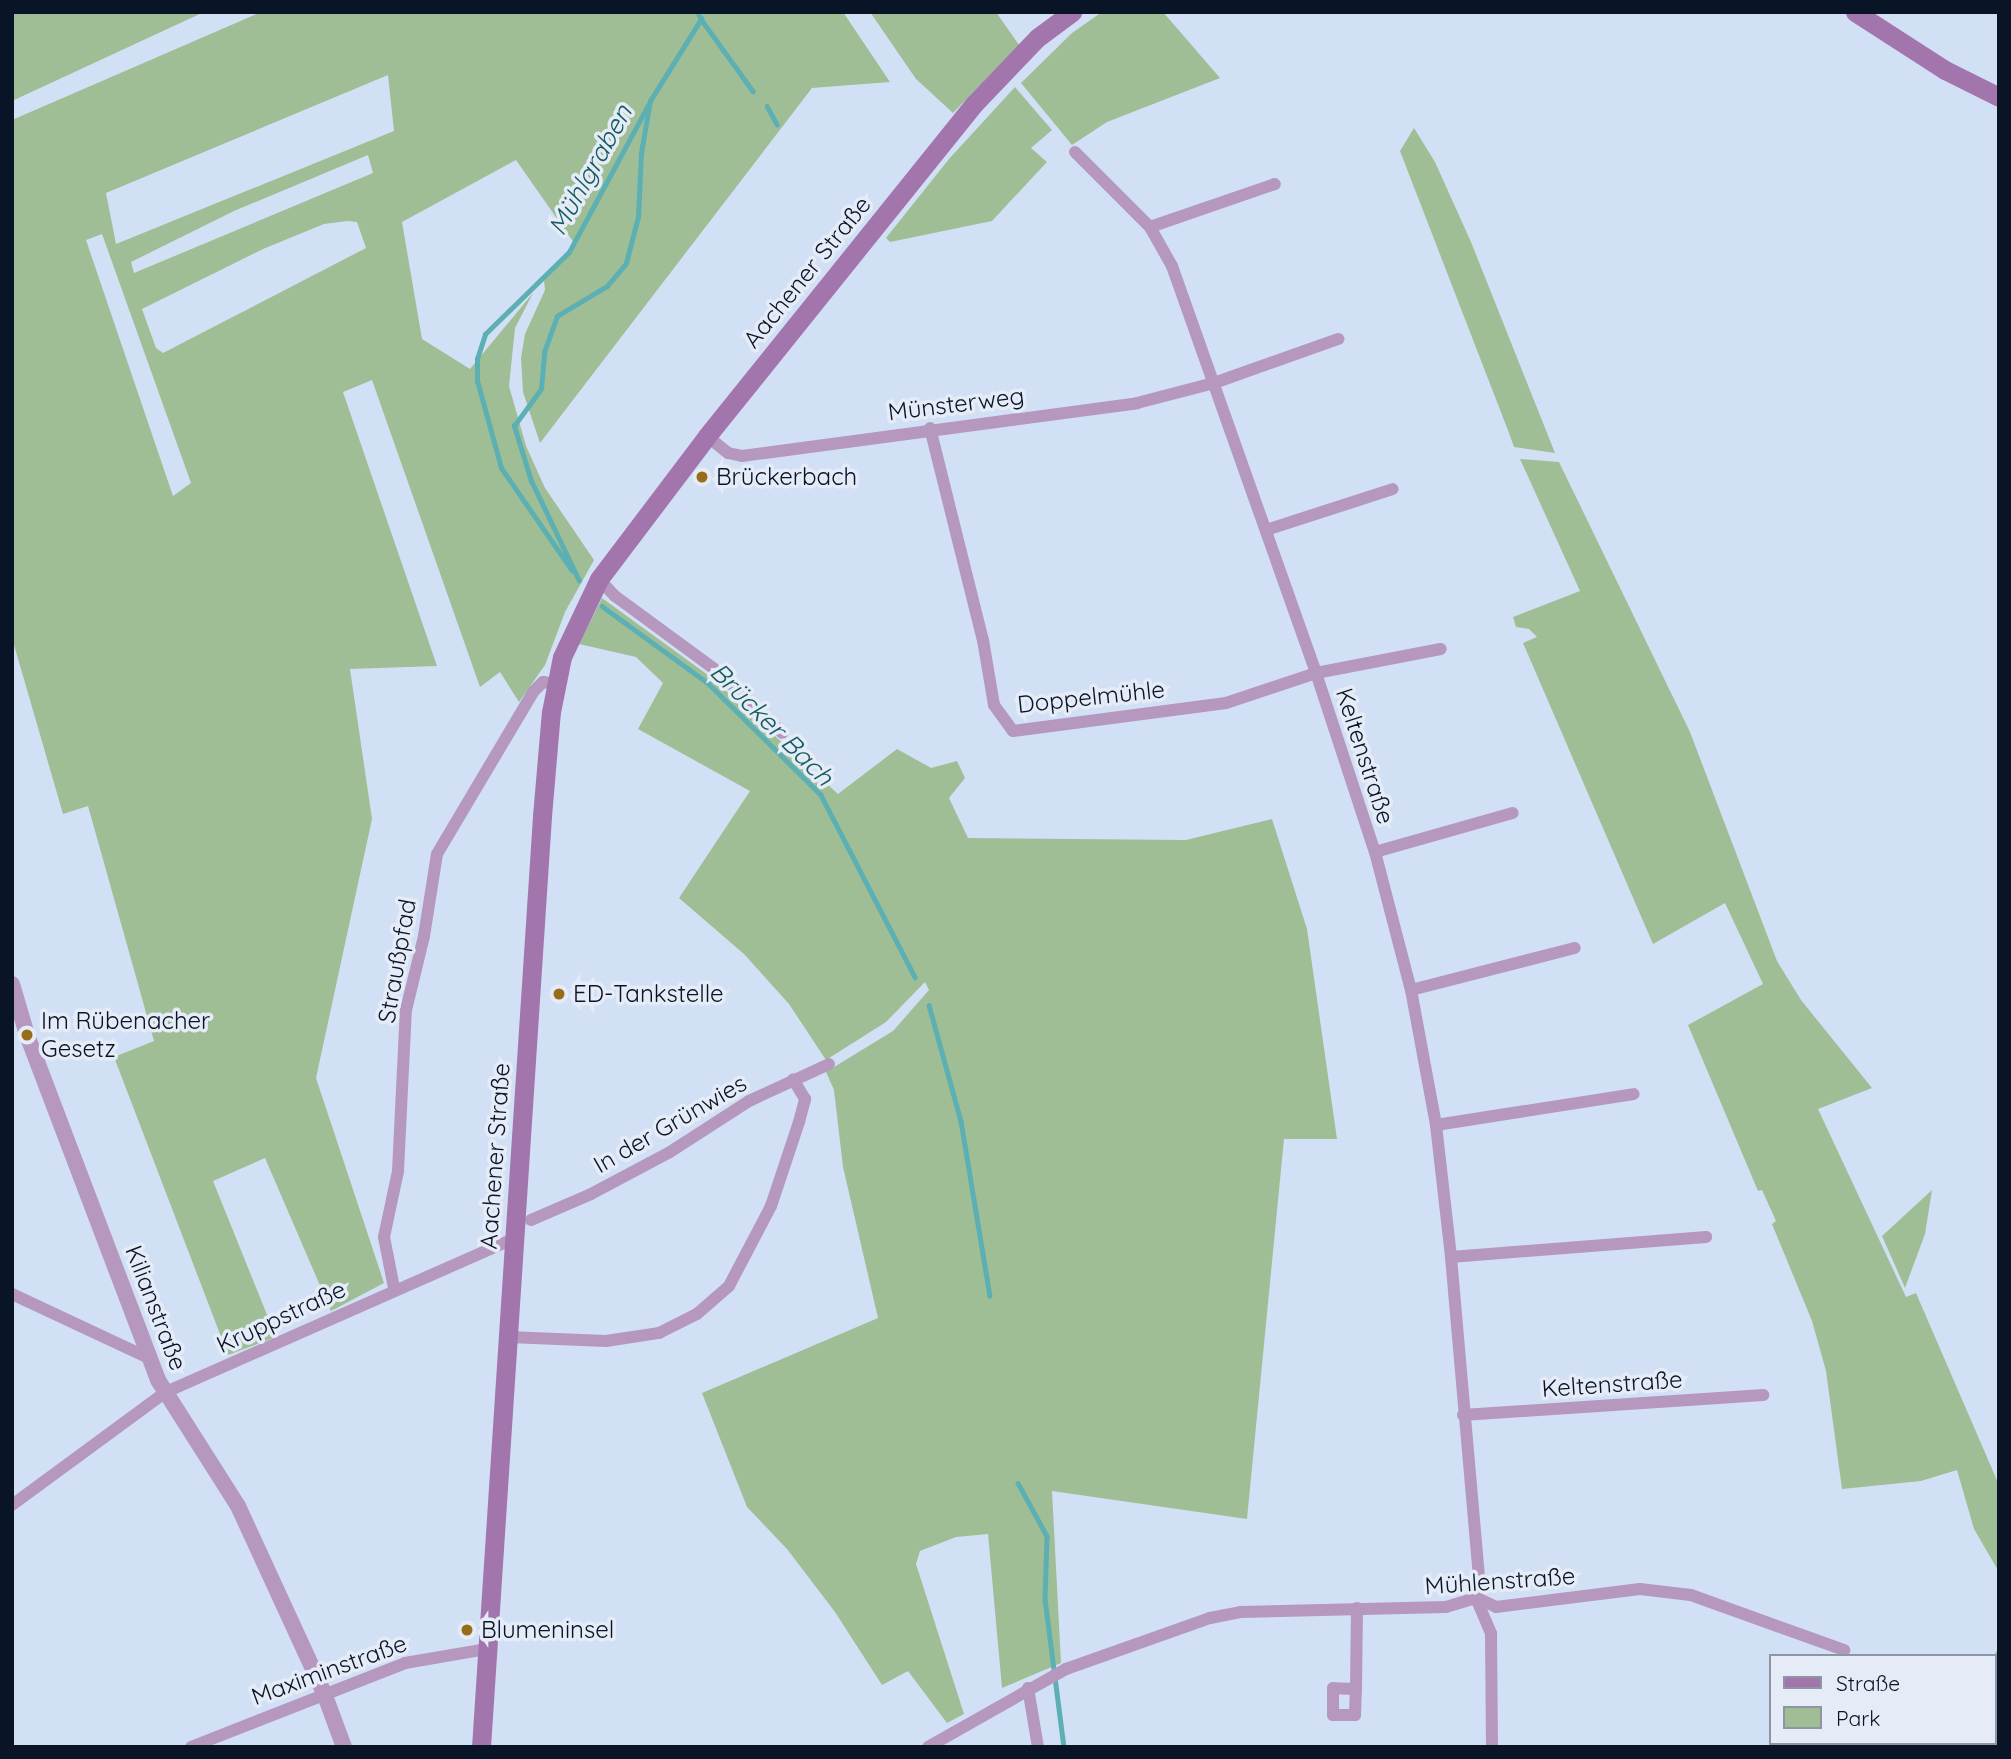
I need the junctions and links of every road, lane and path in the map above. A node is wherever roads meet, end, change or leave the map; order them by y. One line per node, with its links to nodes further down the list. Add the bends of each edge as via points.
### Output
1 (1072, 12): 10 (main road, Aachener Straße, via 1037,38 974,104)
2 (1854, 12): 3 (main road, via 1945,70)
3 (1999, 97)
4 (1075, 152): 6 (street, Keltenstraße)
5 (1275, 184): 6 (street)
6 (1150, 227): 8 (street, Keltenstraße, via 1172,266)
7 (1338, 339): 8 (street)
8 (1214, 383): 9 (street, Münsterweg, via 1137,403); 12 (street, Keltenstraße)
9 (930, 428): 10 (street, Münsterweg, via 742,456 728,453); 15 (street, Doppelmühle, via 983,640 994,705 1013,731 1226,703)
10 (707, 436): 13 (main road, Aachener Straße)
11 (1393, 489): 12 (street)
12 (1266, 530): 15 (street, Keltenstraße)
13 (599, 579): 16 (main road, Aachener Straße, via 572,629); 17 (street, via 615,596 721,674)
14 (1441, 649): 15 (street, Keltenstraße)
15 (1316, 673): 19 (street, Keltenstraße)
16 (555, 684): 29 (main road, Aachener Straße); 31 (street, Straußpfad, via 543,682 533,692 437,854 424,936 407,998 398,1171 384,1228)
17 (782, 733)
18 (1513, 813): 19 (street, Keltenstraße)
19 (1375, 852): 22 (street, Keltenstraße)
20 (1575, 948): 22 (street)
21 (12, 984): 34 (street, Kilianstraße, via 27,1035)
22 (1411, 989): 26 (street, Keltenstraße)
23 (829, 1064): 24 (street, In der Grünwies)
24 (793, 1079): 27 (street, In der Grünwies, via 749,1101 670,1152); 33 (street, via 805,1099 799,1122 771,1206 729,1286 696,1314 659,1333 606,1341)
25 (1634, 1094): 26 (street)
26 (1436, 1125): 30 (street, Keltenstraße)
27 (531, 1220)
28 (1706, 1237): 30 (street)
29 (513, 1239): 31 (street, Kruppstraße); 33 (main road, Aachener Straße)
30 (1451, 1257): 37 (street, Keltenstraße)
31 (394, 1288): 35 (street, Kruppstraße)
32 (12, 1294): 34 (street)
33 (507, 1337): 41 (main road, Aachener Straße)
34 (151, 1359): 35 (street, Kilianstraße)
35 (166, 1392): 38 (street, Kruppstraße); 45 (street, Kilianstraße, via 238,1506)
36 (1763, 1395): 37 (street, Keltenstraße)
37 (1464, 1415): 39 (street, Keltenstraße, via 1479,1578)
38 (12, 1505)
39 (1476, 1598): 40 (street, Mühlenstraße, via 1446,1607); 42 (street, Mühlenstraße, via 1496,1607 1640,1589 1691,1595); 51 (street, Keltenstraße, via 1491,1634)
40 (1357, 1608): 43 (street, Mühlenstraße, via 1240,1612 1210,1618 1063,1670); 44 (street)
41 (486, 1649): 45 (street, Maximinstraße, via 428,1657); 48 (main road, Aachener Straße)
42 (1844, 1650)
43 (1028, 1688): 49 (street, Mühlenstraße); 50 (street)
44 (1356, 1689)
45 (324, 1693): 46 (street, Maximinstraße); 47 (street, Kilianstraße)
46 (191, 1747)
47 (344, 1747)
48 (481, 1747)
49 (928, 1747)
50 (1038, 1747)
51 (1492, 1747)

